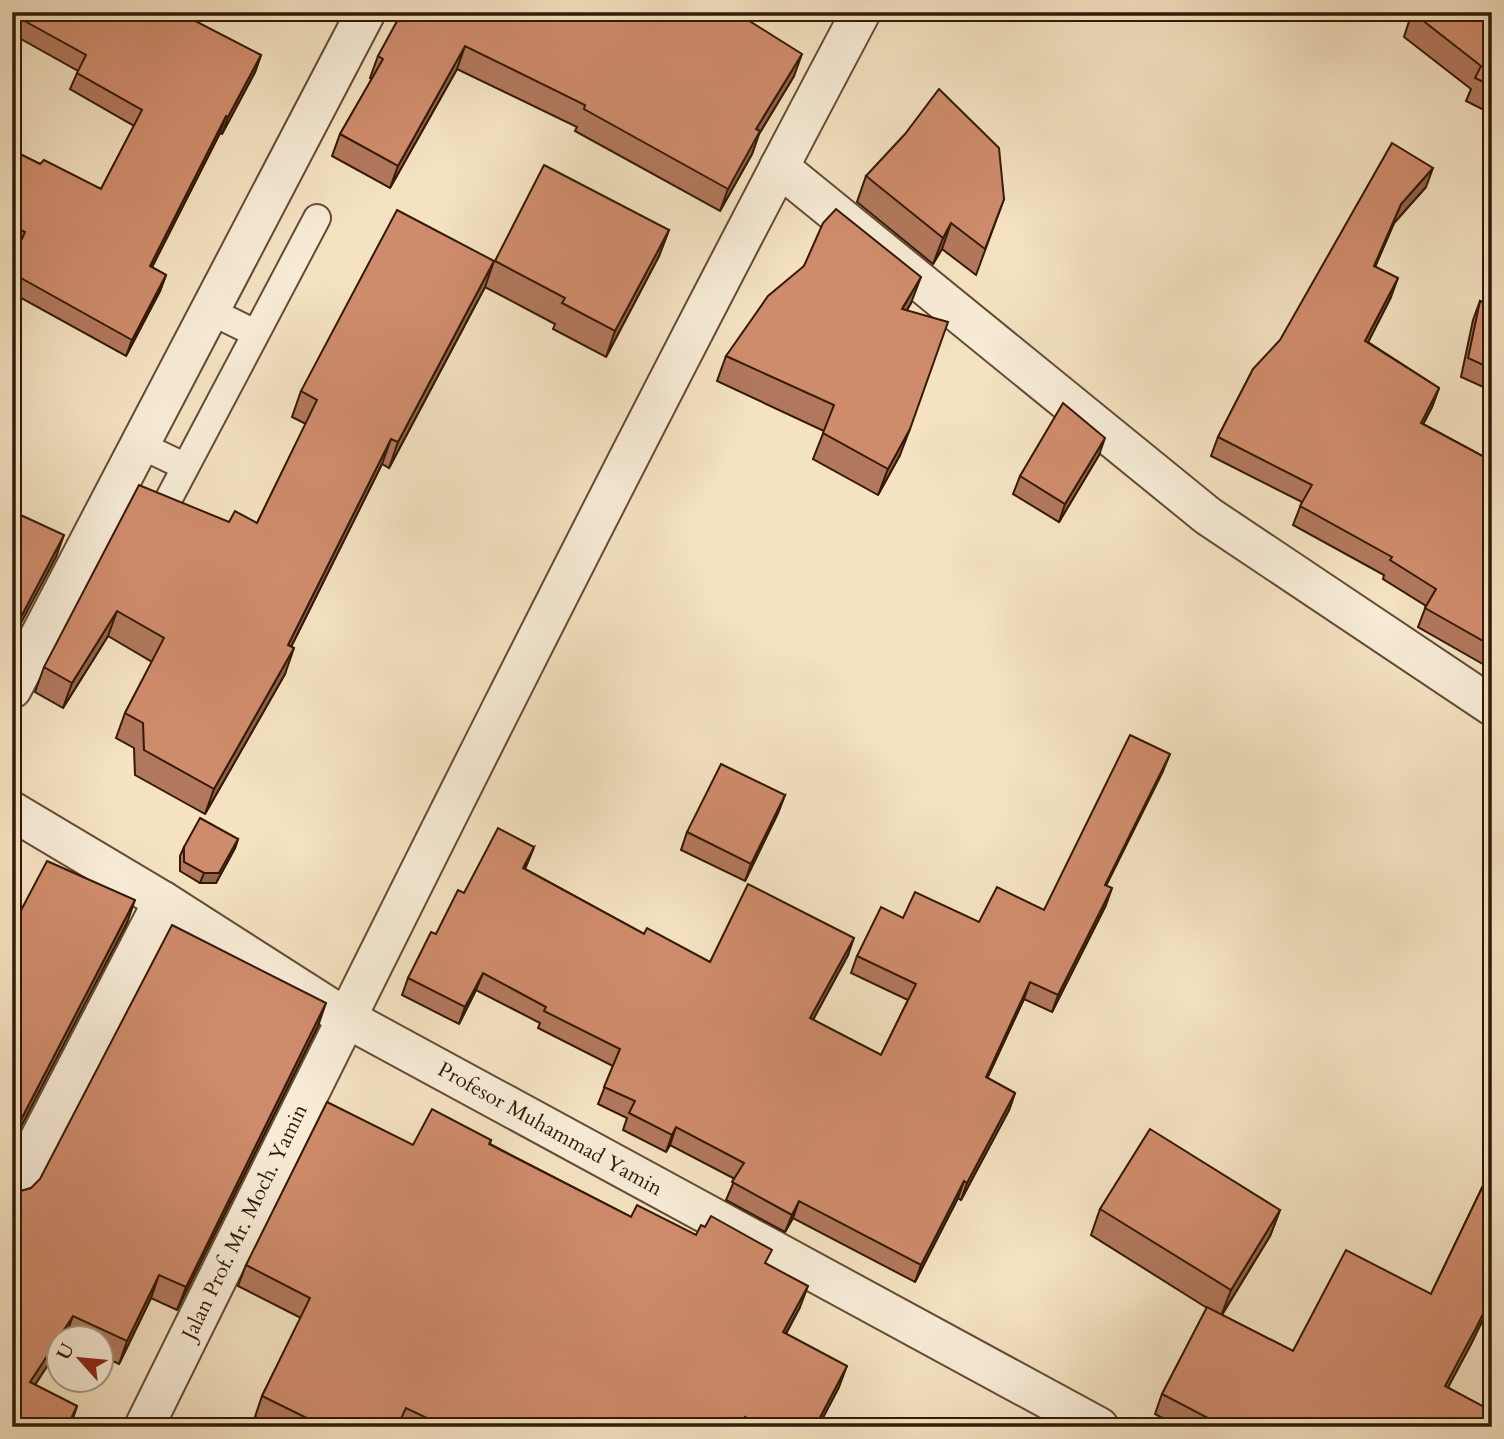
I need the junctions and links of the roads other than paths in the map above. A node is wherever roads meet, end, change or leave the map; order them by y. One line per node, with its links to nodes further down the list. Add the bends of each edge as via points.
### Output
1 (366, 12): 5 (street)
2 (861, 12): 3 (street, Jalan Prof. Mr. Moch. Yamin)
3 (779, 167): 11 (street, via 1208,516); 14 (street, Jalan Prof. Mr. Moch. Yamin)
4 (317, 218): 6 (lane)
5 (210, 311): 6 (lane); 7 (street)
6 (255, 333): 8 (lane)
7 (140, 445): 8 (lane); 10 (street)
8 (184, 466): 9 (lane)
9 (166, 504)
10 (12, 689)
11 (1489, 697)
12 (12, 811): 13 (street, Profesor Muhammad Yamin)
13 (163, 901): 14 (street, Profesor Muhammad Yamin); 15 (street)
14 (346, 1018): 16 (street, Jalan Prof. Mr. Moch. Yamin); 17 (street, Profesor Muhammad Yamin)
15 (12, 1192)
16 (144, 1427)
17 (1099, 1427)

